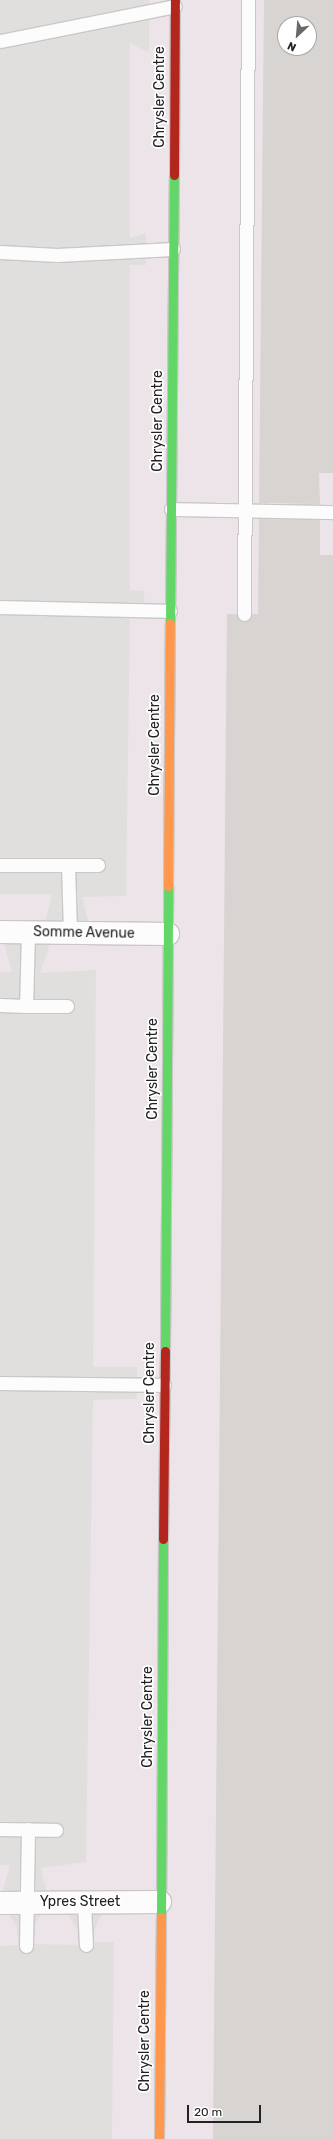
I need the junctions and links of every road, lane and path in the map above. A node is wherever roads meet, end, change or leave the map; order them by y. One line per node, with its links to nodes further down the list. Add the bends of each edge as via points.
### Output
1 (248, 0): 7 (lane)
2 (175, 3): 3 (lane); 4 (street, Chrysler Centre)
3 (0, 41)
4 (173, 249): 5 (lane, via 57,255); 6 (street, Chrysler Centre)
5 (0, 252)
6 (171, 509): 7 (lane); 10 (street, Chrysler Centre)
7 (245, 512): 8 (lane); 11 (lane)
8 (333, 512)
9 (0, 607): 10 (lane)
10 (170, 611): 18 (street, Chrysler Centre)
11 (244, 614)
12 (0, 865): 13 (lane)
13 (68, 865): 14 (lane); 17 (lane)
14 (98, 865)
15 (0, 932): 16 (street, Somme Avenue)
16 (28, 932): 17 (street, Somme Avenue); 20 (lane)
17 (70, 933): 18 (street, Somme Avenue)
18 (168, 934): 23 (street, Chrysler Centre)
19 (0, 1005): 20 (lane)
20 (26, 1006): 21 (lane)
21 (67, 1006)
22 (0, 1383): 23 (lane)
23 (164, 1385): 27 (street, Chrysler Centre)
24 (0, 1829): 25 (lane)
25 (28, 1829): 26 (lane); 29 (lane)
26 (56, 1830)
27 (160, 1902): 30 (street, Ypres Street); 33 (street, Chrysler Centre)
28 (0, 1903): 29 (street, Ypres Street)
29 (24, 1903): 30 (street, Ypres Street); 32 (lane)
30 (84, 1903): 31 (lane)
31 (86, 1945)
32 (26, 1946)
33 (158, 2139)

